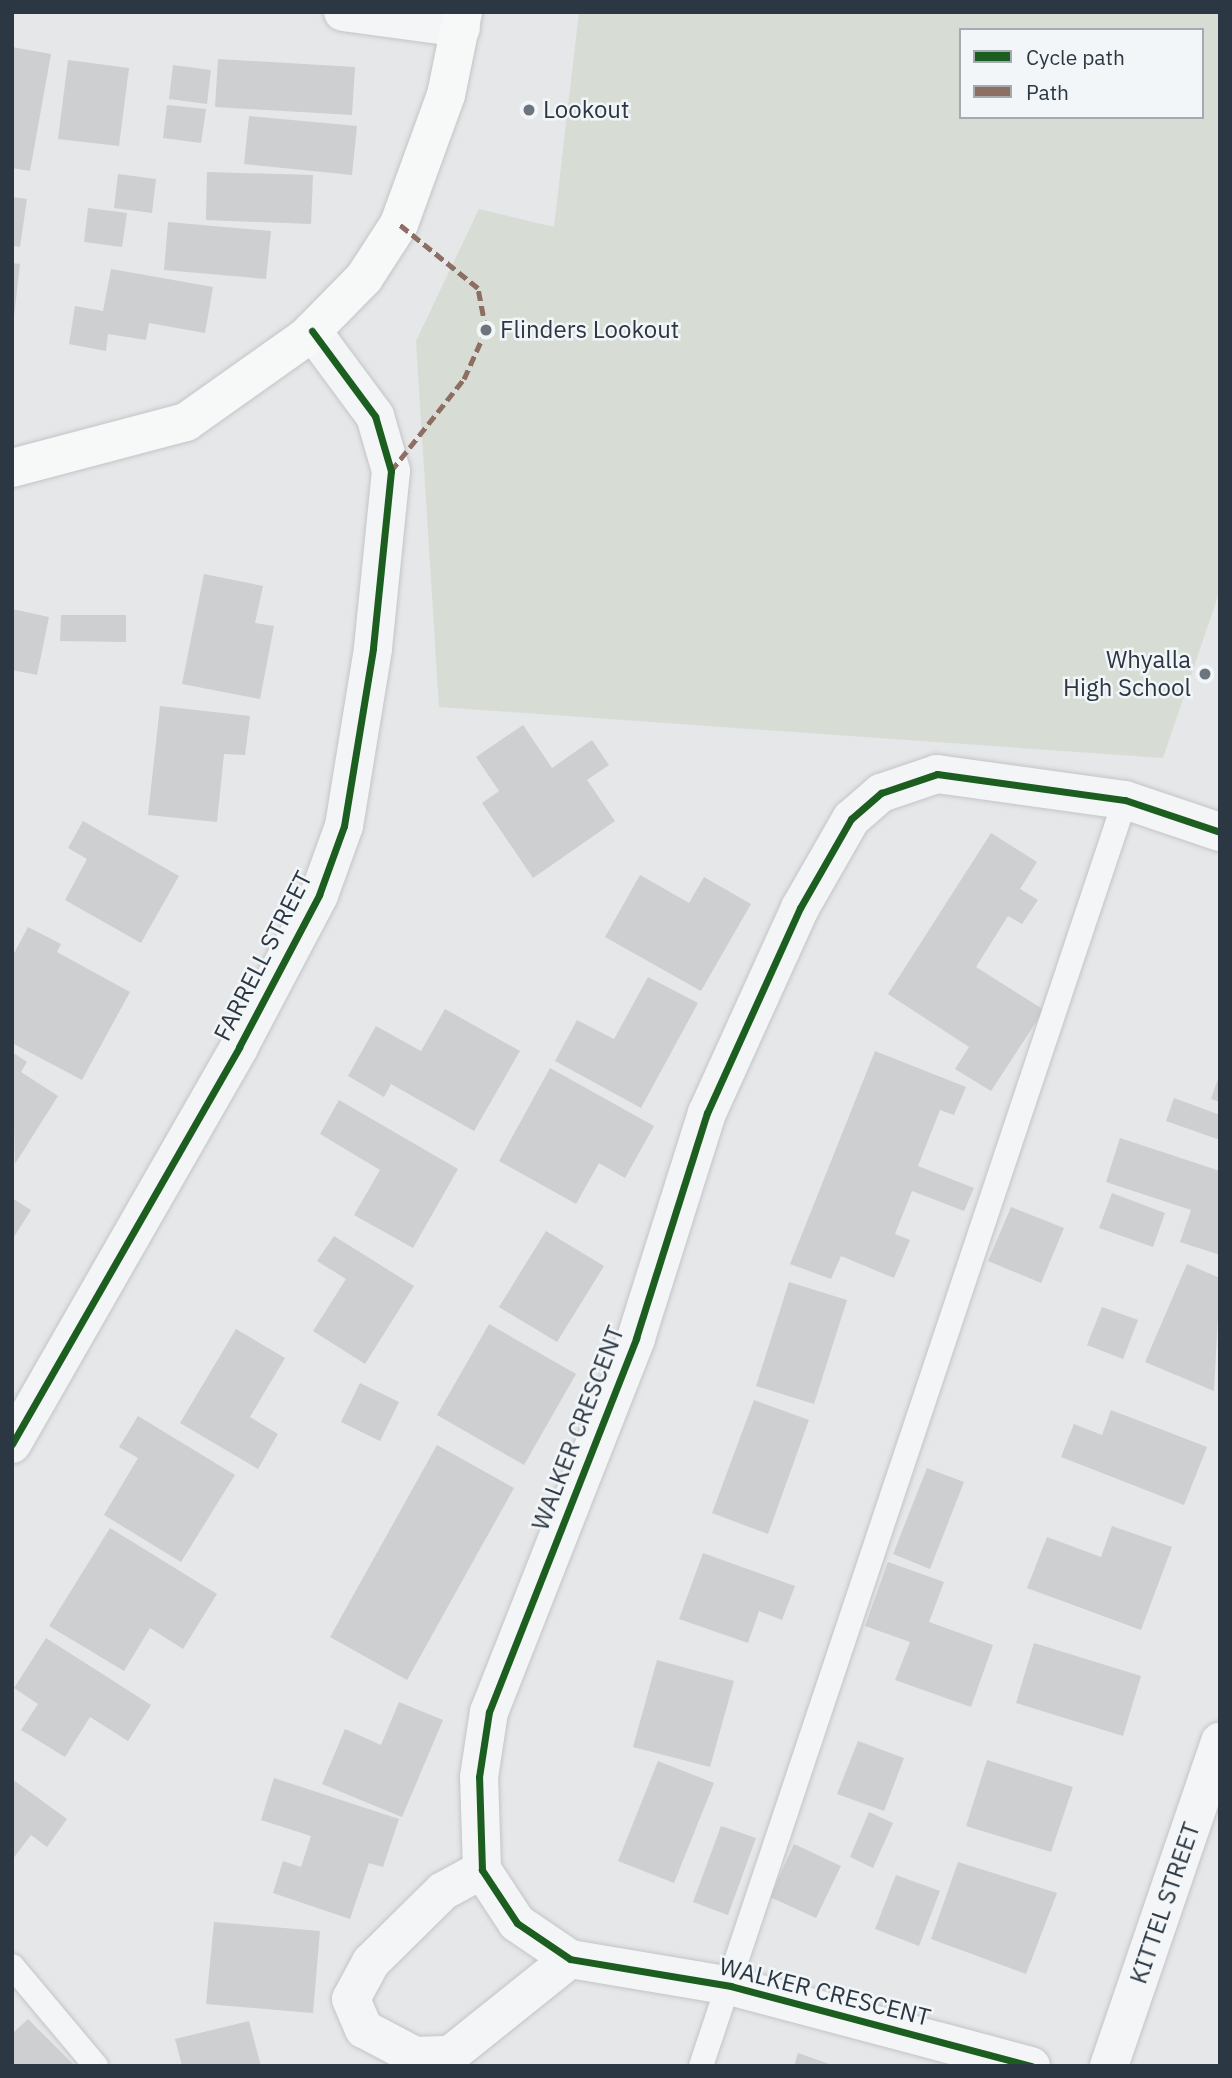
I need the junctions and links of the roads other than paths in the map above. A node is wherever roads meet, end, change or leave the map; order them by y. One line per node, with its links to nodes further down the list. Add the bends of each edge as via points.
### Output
1 (343, 12): 2 (street)
2 (462, 20): 3 (main road, via 446,94 399,223 364,278)
3 (312, 331): 4 (main road, via 186,422); 7 (street, FARRELL STREET, via 375,416 391,471 367,688 344,826 320,895 239,1047)
4 (12, 468)
5 (1125, 800): 6 (street, WALKER CRESCENT); 9 (street, WALKER CRESCENT, via 937,774 881,793 851,819 707,1113 635,1338 489,1712 476,1819); 12 (lane)
6 (1220, 832)
7 (12, 1444)
8 (1220, 1741): 16 (street, KITTEL STREET)
9 (482, 1870): 10 (street, WALKER CRESCENT, via 517,1923); 10 (street, via 443,1891 371,1962 351,1999 364,2029 415,2056 450,2054)
10 (570, 1959): 12 (street, WALKER CRESCENT)
11 (12, 1966): 13 (lane)
12 (731, 1986): 14 (lane); 15 (street, WALKER CRESCENT)
13 (96, 2066)
14 (701, 2066)
15 (1031, 2066)
16 (1109, 2066)

